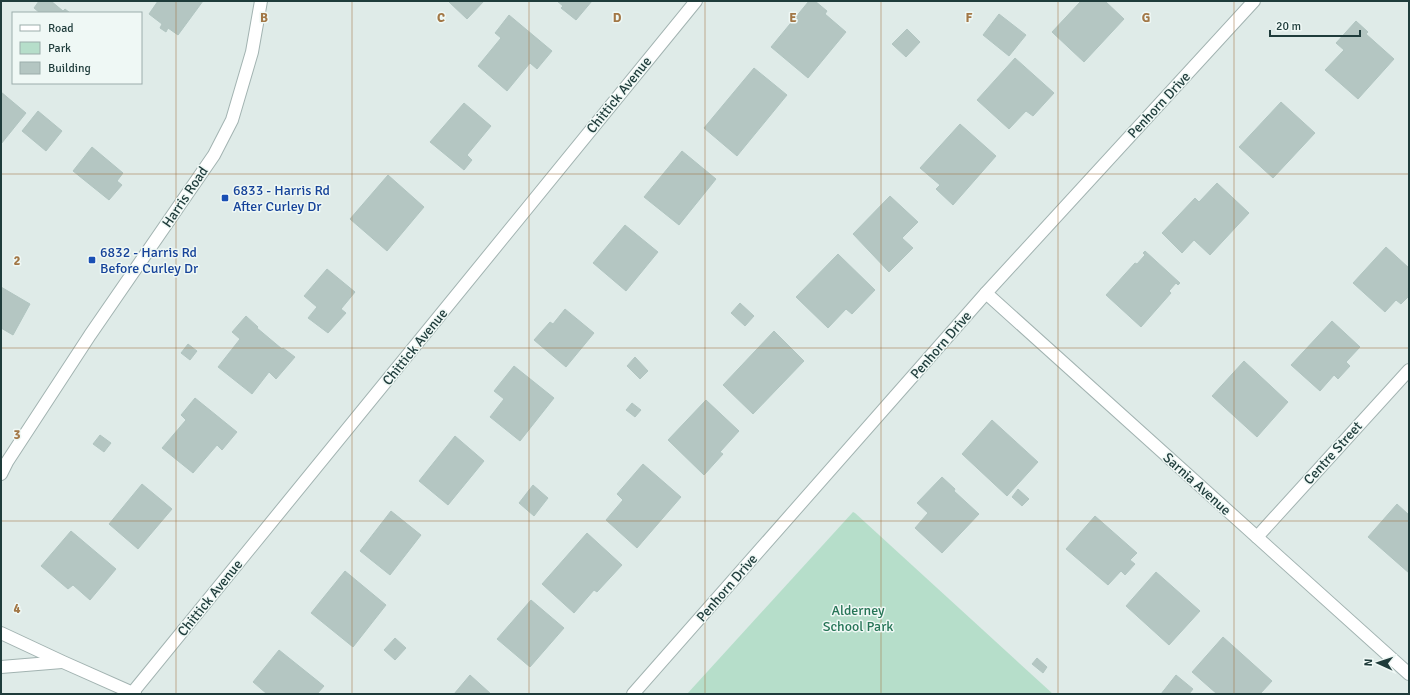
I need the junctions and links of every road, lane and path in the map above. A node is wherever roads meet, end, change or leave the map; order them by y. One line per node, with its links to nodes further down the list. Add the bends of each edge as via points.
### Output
1 (261, 1): 6 (street, Harris Road, via 252,52 232,120 214,156 90,335)
2 (696, 1): 12 (street, Chittick Avenue)
3 (1254, 1): 4 (street, Penhorn Drive)
4 (986, 293): 7 (street, Sarnia Avenue); 13 (street, Penhorn Drive)
5 (1409, 370): 7 (street, Centre Street)
6 (1, 474)
7 (1257, 537): 11 (street, Sarnia Avenue)
8 (1, 633): 9 (street)
9 (63, 662): 10 (street); 12 (street)
10 (1, 667)
11 (1409, 674)
12 (134, 693)
13 (633, 694)

